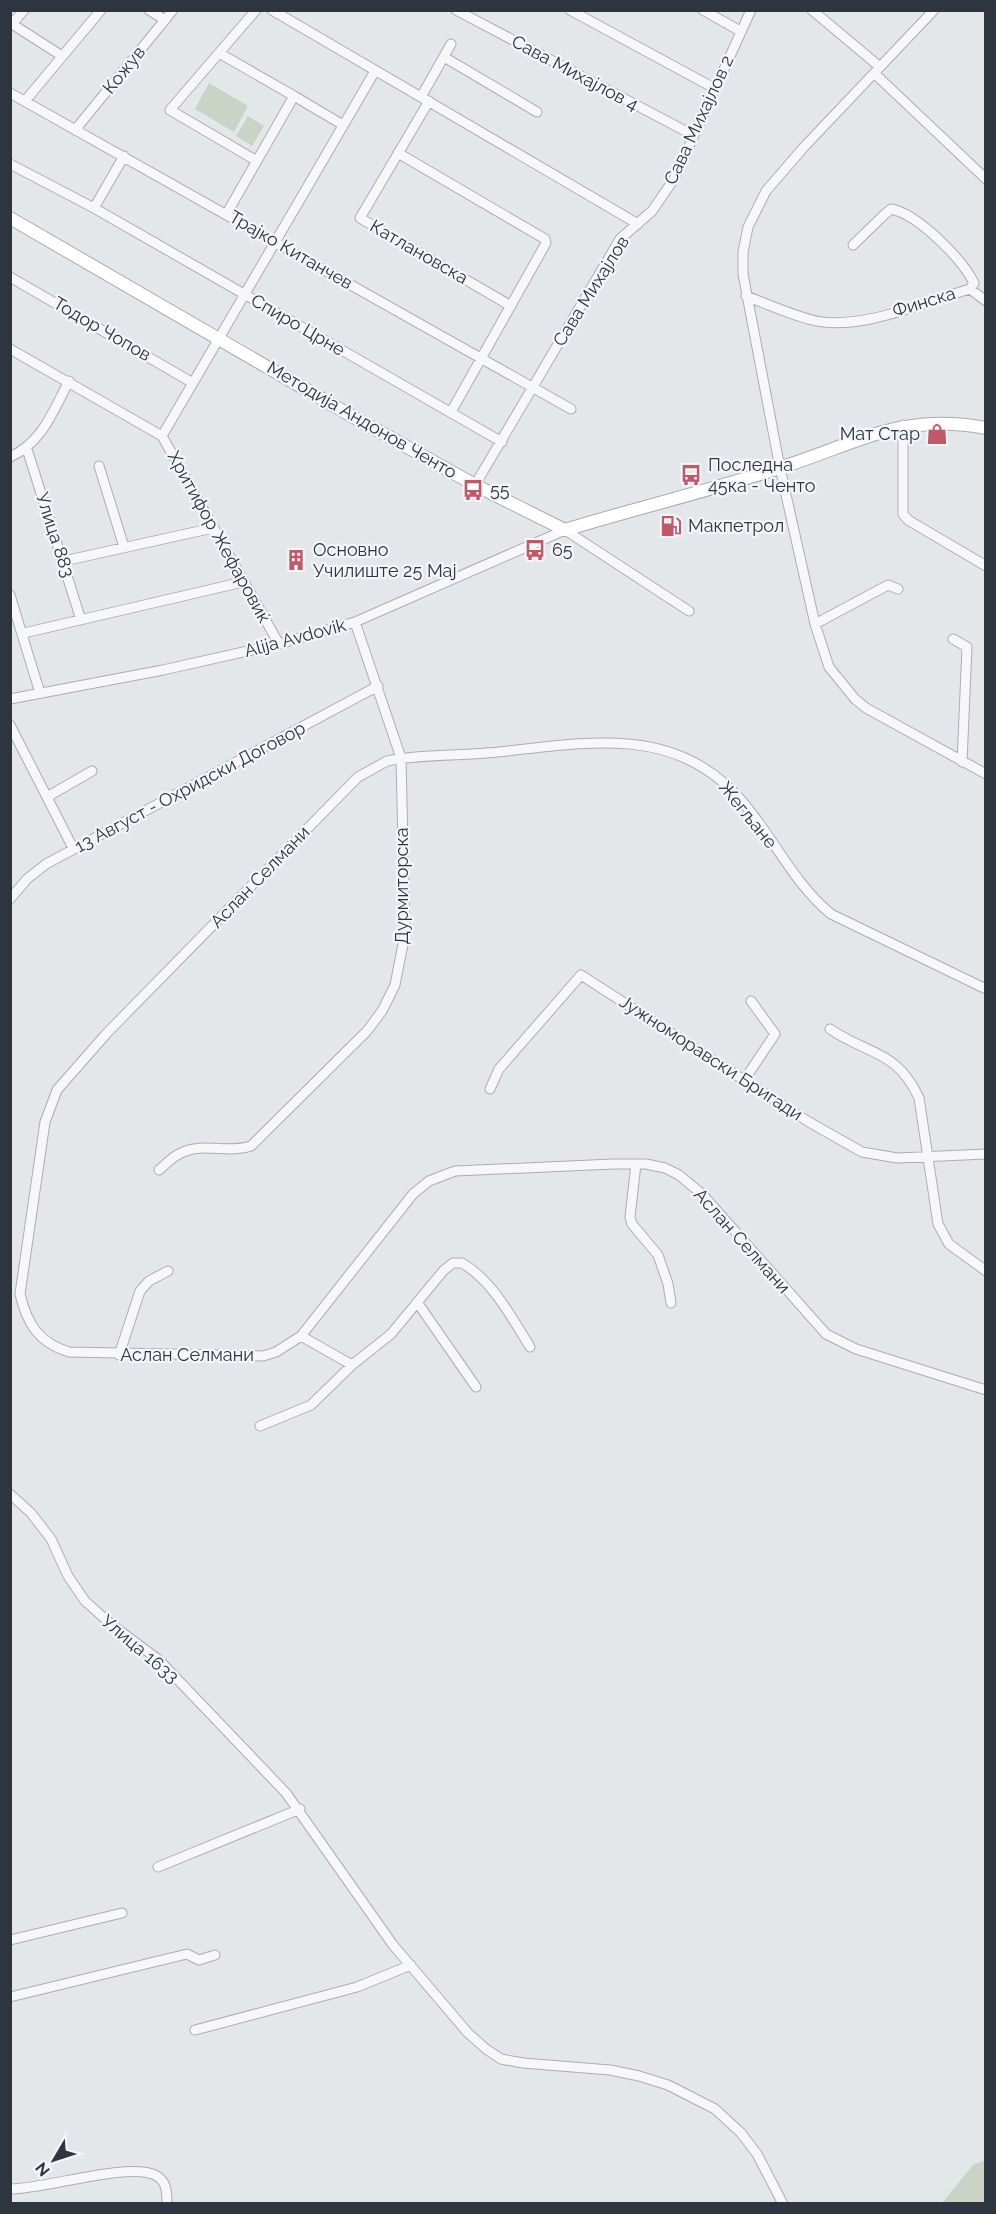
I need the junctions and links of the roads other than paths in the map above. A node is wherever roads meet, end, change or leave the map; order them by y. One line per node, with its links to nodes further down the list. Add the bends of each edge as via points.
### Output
1 (24, 10): 17 (street, via 12,24)
2 (102, 10): 17 (street)
3 (149, 10): 13 (street)
4 (173, 10): 13 (street, Кожув)
5 (256, 10): 16 (street)
6 (272, 10): 20 (street, Сава Михајлов)
7 (456, 10): 29 (street, Сава Михајлов 4)
8 (570, 10): 21 (street)
9 (702, 10): 14 (street)
10 (751, 10): 14 (street, Сава Михајлов 2)
11 (812, 10): 19 (street)
12 (934, 10): 19 (street)
13 (165, 20): 28 (street, Кожув)
14 (740, 31): 21 (street, Сава Михајлов 2)
15 (451, 44): 18 (street)
16 (219, 53): 23 (street); 32 (street, via 170,110)
17 (62, 56): 25 (street)
18 (444, 57): 24 (street); 26 (street)
19 (877, 70): 34 (street); 44 (street, via 779,174 757,207 743,252)
20 (375, 71): 24 (street, Сава Михајлов); 27 (street, Хритифор Жефаровиќ)
21 (714, 88): 29 (street, Сава Михајлов 2)
22 (10, 93): 25 (street, Трајко Китанчев)
23 (294, 96): 27 (street); 32 (street)
24 (425, 99): 30 (street, Катлановска); 38 (street, Сава Михајлов)
25 (25, 101): 28 (street, Трајко Китанчев)
26 (537, 112)
27 (343, 125): 39 (street, Хритифор Жефаровиќ)
28 (75, 130): 31 (street, Трајко Китанчев)
29 (693, 135): 38 (street, Сава Михајлов 2, via 674,179)
30 (398, 153): 46 (street, via 545,240 546,247); 46 (street, Катлановска, via 360,218)
31 (124, 156): 35 (street); 36 (street, Трајко Китанчев)
32 (257, 161): 36 (street)
33 (10, 164): 35 (street, Спиро Црне)
34 (986, 179)
35 (94, 208): 43 (street, Спиро Црне)
36 (227, 213): 39 (street, Трајко Китанчев)
37 (10, 218): 47 (main road, Методија Андонов Ченто)
38 (638, 224): 52 (street, Сава Михајлов, via 620,239)
39 (274, 240): 43 (street, Хритифор Жефаровиќ); 49 (street, Трајко Китанчев)
40 (853, 245): 42 (street, Финска, via 891,209 896,210 922,225 961,264 974,283)
41 (10, 277): 51 (street, Тодор Чопов)
42 (970, 289): 44 (street, Финска, via 860,322 834,323 812,320); 45 (street)
43 (245, 294): 47 (street, Хритифор Жефаровиќ); 54 (street, Спиро Црне)
44 (746, 296): 62 (street)
45 (986, 301)
46 (511, 306): 49 (street)
47 (221, 338): 51 (street, Хритифор Жефаровиќ); 63 (main road, Методија Андонов Ченто)
48 (10, 349): 50 (street)
49 (482, 358): 52 (street, Трајко Китанчев); 54 (street)
50 (69, 381): 57 (street); 59 (street, via 40,435)
51 (194, 383): 57 (street, Хритифор Жефаровиќ)
52 (532, 388): 53 (street, Трајко Китанчев); 58 (street, Сава Михајлов)
53 (571, 410)
54 (451, 412): 58 (street, Спиро Црне)
55 (903, 425): 56 (main road, via 954,423); 62 (main road); 68 (street, via 903,514)
56 (986, 428)
57 (162, 436): 64 (street, Хритифор Жефаровиќ)
58 (502, 442): 63 (street, Сава Михајлов)
59 (27, 449): 60 (street); 67 (street, Улица 883)
60 (10, 457)
61 (99, 466): 66 (street)
62 (780, 468): 65 (main road); 75 (street)
63 (475, 485): 65 (main road, Методија Андонов Ченто)
64 (213, 528): 66 (street); 69 (street, Хритифор Жефаровиќ)
65 (565, 530): 72 (street); 74 (street, Alija Avdovik)
66 (124, 547): 67 (street)
67 (64, 561): 73 (street, Улица 883)
68 (986, 566)
69 (243, 582): 73 (street); 78 (street, Хритифор Жефаровиќ)
70 (898, 589): 75 (street, via 888,585)
71 (10, 595): 76 (street)
72 (689, 611)
73 (81, 620): 76 (street)
74 (356, 622): 78 (street, Alija Avdovik); 79 (street, Дурмиторска)
75 (815, 624): 84 (street, via 829,667 855,699)
76 (24, 633): 80 (street)
77 (953, 639): 84 (street, via 967,647)
78 (279, 644): 80 (street, Alija Avdovik)
79 (378, 686): 83 (street, Дурмиторска); 88 (street, 13 Август - Охридски Договор)
80 (40, 693): 81 (street, Alija Avdovik)
81 (10, 699)
82 (10, 725): 87 (street)
83 (401, 758): 90 (street, Жегљане, via 613,743 680,753 727,785 811,896 831,914); 98 (street, Дурмиторска, via 405,934 396,985 382,1011 367,1031 251,1146 191,1149); 101 (street, Аслан Селмани, via 375,766 358,777 107,1033 57,1090 45,1122)
84 (962, 762): 86 (street)
85 (92, 771): 87 (street)
86 (986, 774)
87 (47, 797): 88 (street)
88 (73, 848): 89 (street, 13 Август - Охридски Договор, via 27,879)
89 (10, 899)
90 (986, 989)
91 (751, 1001): 93 (street, via 775,1034)
92 (830, 1029): 96 (street, via 892,1061 910,1080 918,1098)
93 (745, 1079): 94 (street, Јужноморавски Бригади, via 581,975 499,1069); 96 (street, Јужноморавски Бригади, via 861,1152 897,1158)
94 (490, 1089)
95 (986, 1154): 96 (street, Јужноморавски Бригади)
96 (928, 1157): 100 (street, via 938,1224 949,1244)
97 (636, 1164): 104 (street, via 630,1217 663,1265); 105 (street, Аслан Селмани, via 455,1171 429,1181 413,1194); 110 (street, Аслан Селмани, via 665,1168 703,1195 826,1334 856,1349)
98 (159, 1170)
99 (168, 1271): 107 (street, via 148,1281 140,1291)
100 (986, 1271)
101 (20, 1294): 102 (street); 107 (street, Аслан Селмани, via 24,1313 36,1334 51,1347)
102 (10, 1298)
103 (417, 1302): 106 (street, via 449,1265 462,1263 491,1291); 108 (street, via 391,1334); 109 (street)
104 (671, 1303)
105 (301, 1336): 107 (street, Аслан Селмани, via 263,1356); 108 (street)
106 (530, 1347)
107 (120, 1355)
108 (352, 1365): 111 (street, via 311,1405)
109 (476, 1387)
110 (986, 1390)
111 (260, 1426)
112 (10, 1494): 113 (street, Улица 1633, via 51,1539 77,1590 94,1610 159,1660)
113 (300, 1809): 114 (street); 118 (street, Улица 1633, via 367,1909)
114 (158, 1868)
115 (122, 1913): 116 (street)
116 (10, 1940)
117 (215, 1955): 119 (street, via 199,1960 187,1954)
118 (411, 1965): 120 (street, via 357,1987); 123 (street, Улица 1633, via 468,2033 501,2059 639,2076 668,2085 715,2109 757,2154)
119 (10, 1996)
120 (195, 2030)
121 (10, 2188): 122 (street, via 148,2173 166,2186)
122 (167, 2204)
123 (783, 2204)

